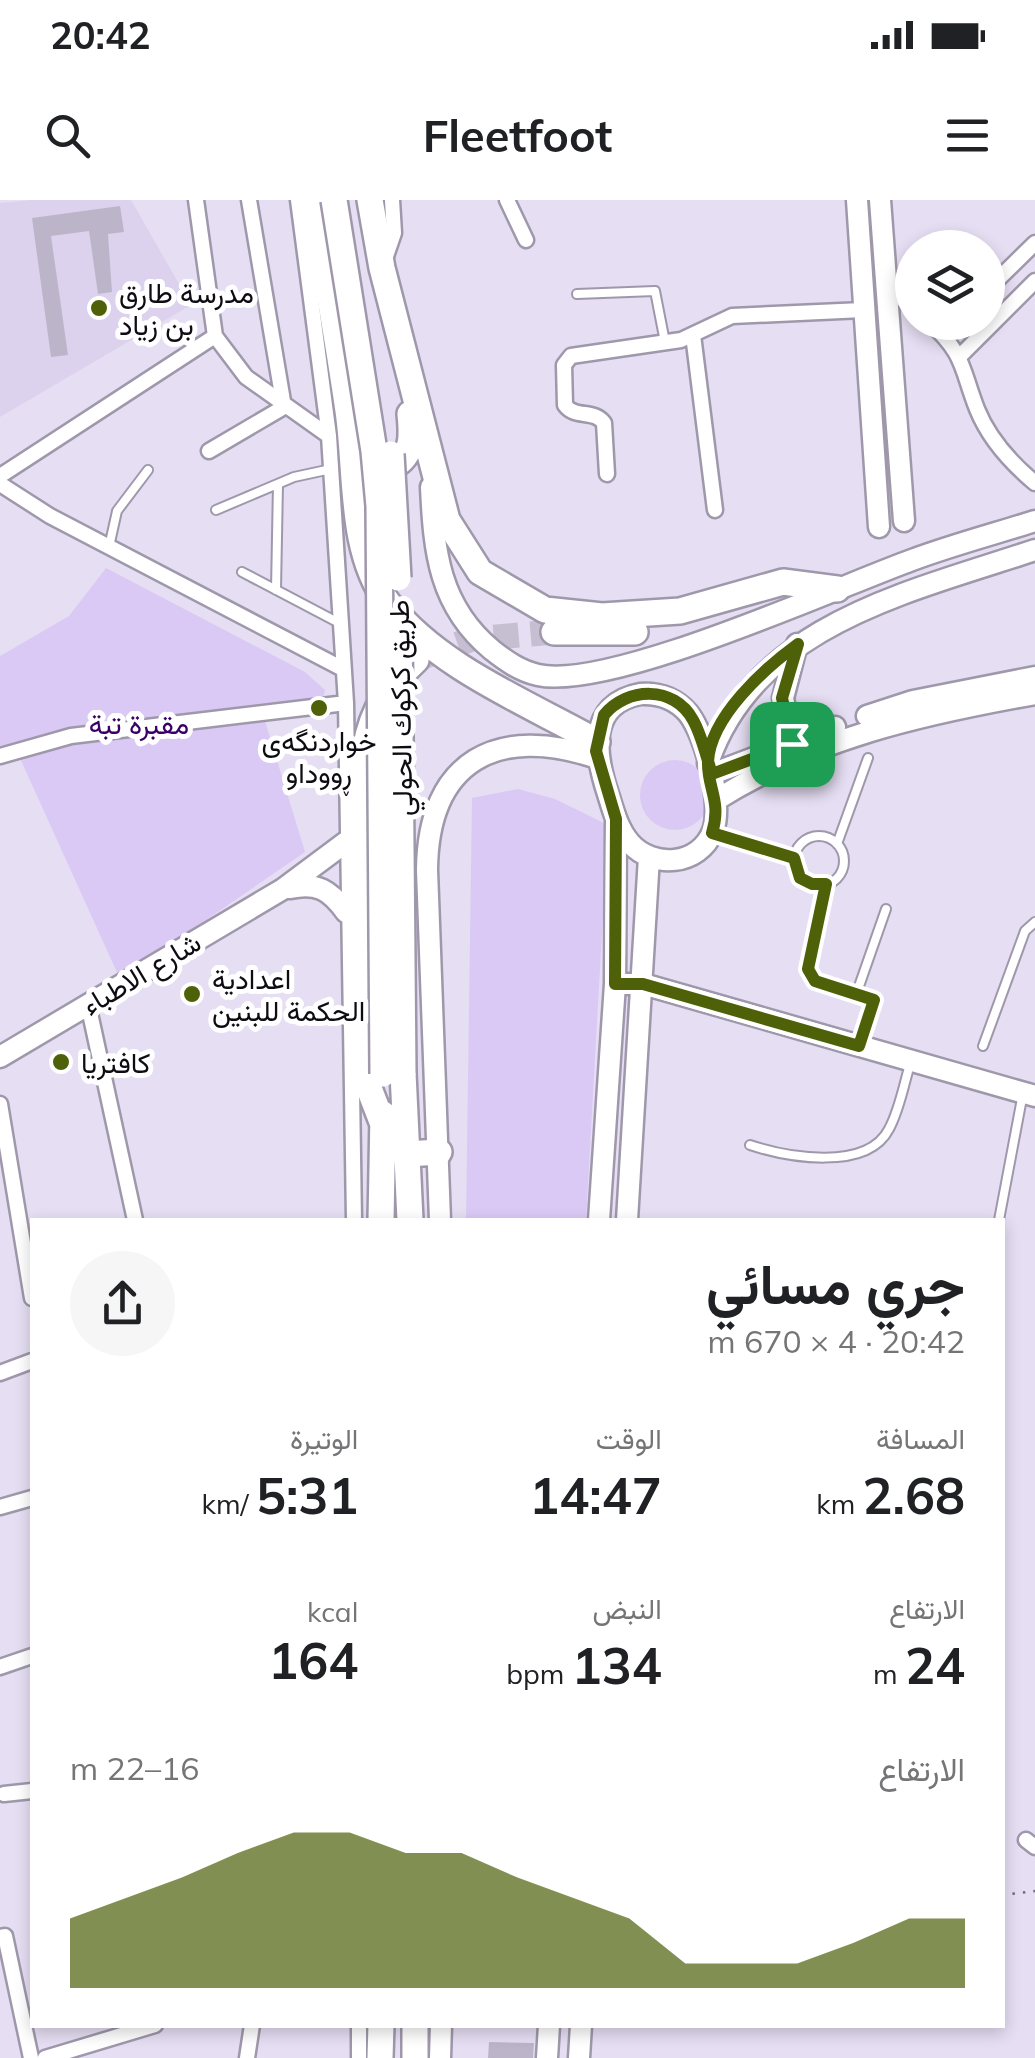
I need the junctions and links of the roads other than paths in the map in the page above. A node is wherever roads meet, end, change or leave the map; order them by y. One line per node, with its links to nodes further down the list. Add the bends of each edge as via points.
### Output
1 (196, 200): 21 (street)
2 (249, 200): 28 (street)
3 (298, 200): 27 (street)
4 (314, 200): 27 (highway)
5 (334, 200): 88 (highway, طريق كركوك الحولي, bridge, via 378,506)
6 (350, 200): 88 (highway, طريق كركوك الحولي, bridge, via 396,499)
7 (370, 200): 14 (highway)
8 (392, 200): 14 (street, via 394,234)
9 (507, 200): 12 (street)
10 (857, 200): 20 (main road)
11 (880, 200): 17 (main road)
12 (526, 240)
13 (1035, 243): 15 (street)
14 (382, 268): 26 (highway)
15 (1005, 272)
16 (1035, 282): 25 (street)
17 (884, 284): 18 (street); 30 (main road)
18 (895, 293)
19 (577, 294): 24 (lane, via 655,291)
20 (863, 310): 22 (street, via 732,316); 31 (main road)
21 (215, 336): 28 (street, via 246,377); 38 (street)
22 (693, 336): 24 (street); 43 (street)
23 (953, 340): 25 (street)
24 (665, 342): 37 (street, via 566,360 565,405 601,418)
25 (961, 355): 39 (street, via 987,428)
26 (405, 356): 29 (highway, via 412,433 404,459 387,466 369,458); 34 (highway)
27 (332, 370): 29 (highway); 32 (street)
28 (284, 407): 32 (street); 33 (street)
29 (348, 414): 64 (highway, via 364,548 387,602 448,656)
30 (894, 415): 31 (main road); 44 (main road)
31 (871, 417): 46 (main road)
32 (329, 436): 35 (street)
33 (209, 451)
34 (430, 454): 51 (highway, via 447,520 467,558 491,580 546,610 646,616 783,582); 56 (main road, via 438,568 454,607 479,639 522,670 553,678)
35 (331, 468): 41 (lane); 52 (street)
36 (148, 470): 47 (lane, via 117,511)
37 (607, 474)
38 (0, 476)
39 (1035, 483)
40 (0, 484): 47 (street)
41 (278, 484): 42 (lane); 50 (lane)
42 (216, 510)
43 (715, 510)
44 (904, 521)
45 (1035, 521): 51 (main road)
46 (879, 527)
47 (109, 547): 57 (street)
48 (1035, 550): 54 (main road, via 926,586)
49 (242, 572): 50 (lane)
50 (276, 590): 52 (lane)
51 (826, 594): 53 (highway, via 654,630); 56 (main road)
52 (341, 624): 57 (street)
53 (554, 632)
54 (798, 644): 63 (main road, via 782,698); 67 (main road, via 766,667 738,700)
55 (416, 660): 91 (highway, via 381,698 362,768 367,1084)
56 (640, 660): 59 (main road)
57 (343, 669): 62 (street)
58 (1035, 677): 61 (main road)
59 (650, 693): 64 (main road, via 616,703 600,724); 67 (main road, via 688,712)
60 (1035, 694): 61 (main road)
61 (964, 698): 63 (main road, via 898,706); 68 (main road, via 842,738)
62 (346, 704): 65 (street, via 71,736); 71 (street)
63 (792, 744): 67 (main road)
64 (597, 750): 69 (main road); 93 (main road, via 545,743 489,752 464,768 434,816 427,870)
65 (0, 756)
66 (868, 758): 72 (lane)
67 (710, 768): 68 (main road)
68 (716, 800): 70 (main road)
69 (616, 819): 73 (main road, via 630,844); 80 (main road)
70 (712, 833): 73 (main road, via 684,858); 74 (lane)
71 (346, 842): 76 (main road, شارع الاطباء); 78 (street)
72 (837, 844): 74 (lane, via 811,837); 75 (lane, via 844,864)
73 (649, 857): 81 (main road)
74 (794, 858): 75 (lane, via 800,878)
75 (826, 884): 82 (lane, via 808,969 815,981)
76 (283, 888): 78 (main road, via 316,886); 83 (main road, شارع الاطباء)
77 (886, 909): 82 (lane)
78 (346, 912): 96 (street)
79 (1035, 922): 85 (lane, via 1025,930)
80 (615, 984): 81 (main road); 100 (main road)
81 (643, 984): 84 (main road); 101 (main road)
82 (858, 992): 84 (lane, via 875,1005)
83 (88, 1004): 86 (main road, شارع الاطباء); 95 (street)
84 (859, 1046): 87 (main road)
85 (983, 1046)
86 (0, 1057)
87 (911, 1061): 89 (main road); 92 (lane, via 889,1130 870,1148 806,1160)
88 (393, 1073): 91 (highway, طريق كركوك الحولي); 94 (highway, طريق كركوك الحولي)
89 (1029, 1095): 102 (lane)
90 (0, 1104): 103 (street)
91 (384, 1127): 97 (highway, طريق كركوك الحولي)
92 (750, 1146)
93 (439, 1152): 94 (highway); 99 (main road)
94 (407, 1154): 98 (highway, طريق كركوك الحولي)
95 (134, 1218)
96 (354, 1218)
97 (381, 1218)
98 (410, 1218)
99 (440, 1218)
100 (599, 1218)
101 (627, 1218)
102 (999, 1218)
103 (30, 1286)
104 (30, 1363): 105 (street)
105 (0, 1373)
106 (30, 1499): 107 (street)
107 (0, 1507)
108 (30, 1657): 109 (street)
109 (0, 1667)
110 (1, 1791): 111 (street)
111 (30, 1791)
112 (0, 1937): 121 (street, via 5,1936)
113 (144, 2028): 122 (street)
114 (252, 2028): 123 (street)
115 (359, 2028): 124 (street)
116 (380, 2028): 125 (highway)
117 (415, 2028): 126 (highway)
118 (440, 2028): 127 (main road)
119 (549, 2028): 128 (main road)
120 (581, 2028): 129 (main road)
121 (32, 2058)
122 (45, 2058)
123 (247, 2058)
124 (359, 2058)
125 (380, 2058)
126 (415, 2058)
127 (440, 2058)
128 (547, 2058)
129 (579, 2058)

